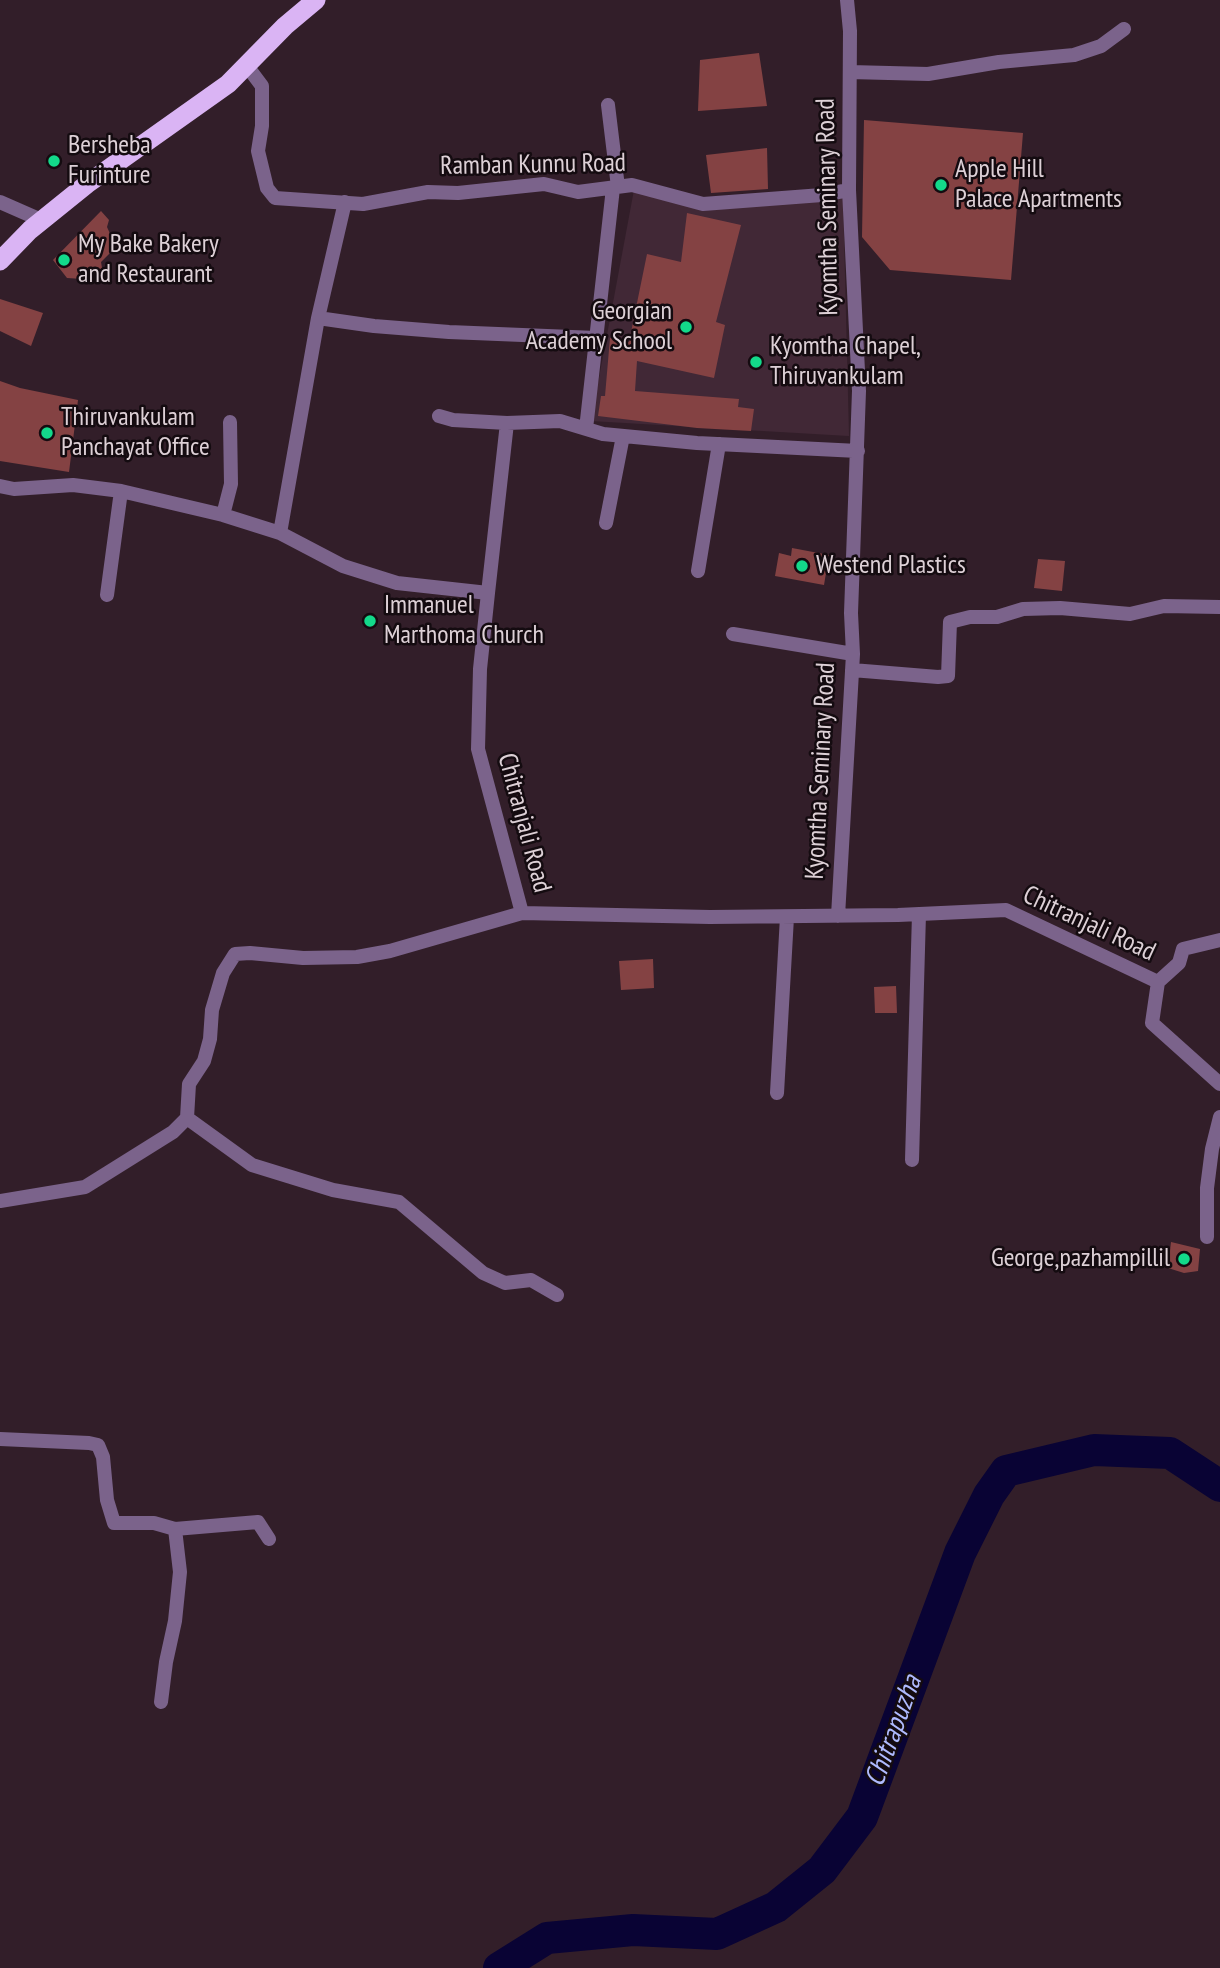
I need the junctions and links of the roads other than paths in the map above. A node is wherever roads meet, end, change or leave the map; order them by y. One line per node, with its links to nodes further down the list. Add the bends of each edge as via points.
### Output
1 (316, 0): 4 (highway)
2 (847, 0): 5 (street, Kyomtha Seminary Road)
3 (1124, 29): 5 (street, via 1101,46 1074,55 928,74)
4 (247, 66): 10 (street, Ramban Kunnu Road, via 262,86 258,151 267,188 275,198); 11 (highway, via 205,102)
5 (850, 72): 8 (street, Kyomtha Seminary Road)
6 (608, 105): 7 (street)
7 (616, 188): 8 (street, Ramban Kunnu Road, via 632,185 703,204); 10 (street, Ramban Kunnu Road, via 578,192 544,184 428,192 363,204); 14 (street)
8 (849, 190): 21 (street, Kyomtha Seminary Road)
9 (0, 202): 11 (street)
10 (345, 202): 13 (street)
11 (41, 220): 12 (highway)
12 (0, 261)
13 (318, 318): 14 (street, via 449,332); 26 (street)
14 (596, 338): 18 (street)
15 (439, 416): 17 (street)
16 (230, 422): 24 (street, via 231,484)
17 (507, 423): 18 (street, via 560,421); 28 (street, Chitranjali Road)
18 (586, 429): 19 (street)
19 (623, 436): 20 (street); 25 (street)
20 (719, 444): 21 (street); 27 (street)
21 (858, 451): 32 (street, Kyomtha Seminary Road)
22 (0, 486): 23 (street, via 73,485)
23 (121, 491): 24 (street); 29 (street)
24 (223, 515): 26 (street)
25 (606, 523)
26 (280, 533): 28 (street, via 343,566 397,583)
27 (698, 571)
28 (488, 593): 34 (street, Chitranjali Road, via 478,749)
29 (107, 595)
30 (1220, 607): 33 (street, via 1164,606 1130,614 1023,608 997,617 970,617 950,622 948,676)
31 (733, 634): 32 (street)
32 (853, 654): 33 (street, Kyomtha Seminary Road)
33 (852, 670): 37 (street, Kyomtha Seminary Road)
34 (522, 913): 36 (street, Chitranjali Road); 43 (street, via 356,957 235,954 223,973 212,1010 204,1061 189,1084)
35 (919, 914): 37 (street, Chitranjali Road); 39 (street, Chitranjali Road, via 1006,910); 44 (street)
36 (787, 916): 37 (street, Chitranjali Road); 41 (street)
37 (838, 916)
38 (1220, 940): 39 (street, via 1183,949 1179,963)
39 (1158, 982): 40 (street, Chitranjali Road, via 1152,1023)
40 (1220, 1084)
41 (777, 1093)
42 (1220, 1117): 46 (street, via 1207,1188)
43 (187, 1118): 45 (street, via 173,1132 85,1187); 47 (street, via 252,1165 333,1190 399,1202 483,1273 505,1283 531,1280)
44 (912, 1160)
45 (0, 1201)
46 (1207, 1237)
47 (557, 1296)
48 (0, 1439): 49 (street, via 98,1445 114,1523 154,1523)
49 (175, 1529): 50 (street, via 258,1521); 51 (street, via 180,1572)
50 (269, 1539)
51 (161, 1702)

